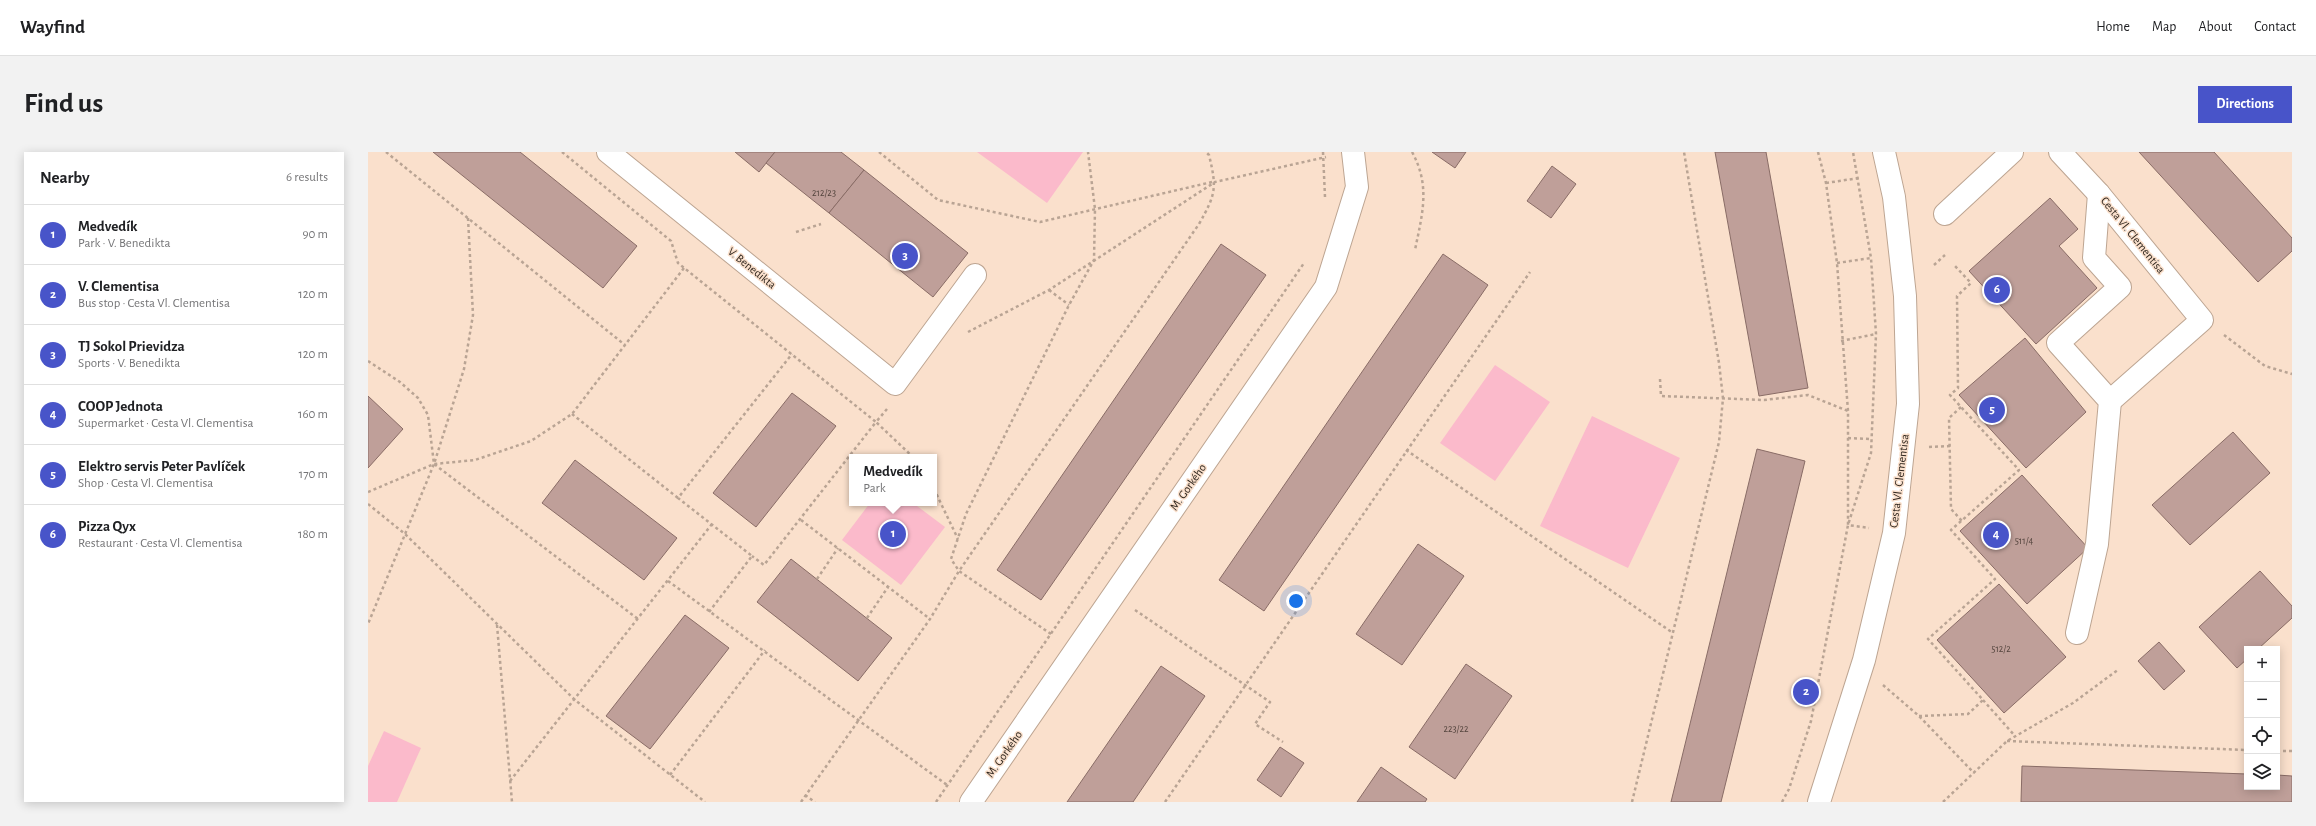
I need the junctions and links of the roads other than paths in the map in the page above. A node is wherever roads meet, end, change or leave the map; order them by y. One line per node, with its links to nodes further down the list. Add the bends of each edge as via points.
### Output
1 (608, 152): 8 (street, V. Benedikta, via 895,384)
2 (1353, 152): 11 (street, M. Gorkého, via 1357,187 1326,287)
3 (1884, 152): 12 (street, Cesta Vl. Clementisa, via 1894,197 1905,296 1908,404 1894,533 1864,660)
4 (2012, 152): 7 (street)
5 (2060, 152): 6 (street, Cesta Vl. Clementisa)
6 (2099, 194): 9 (street, via 2094,258 2120,287 2058,343); 9 (street, Cesta Vl. Clementisa, via 2202,320)
7 (1945, 214)
8 (975, 275)
9 (2110, 401): 10 (street, via 2098,544)
10 (2077, 633)
11 (971, 802)
12 (1819, 802)

